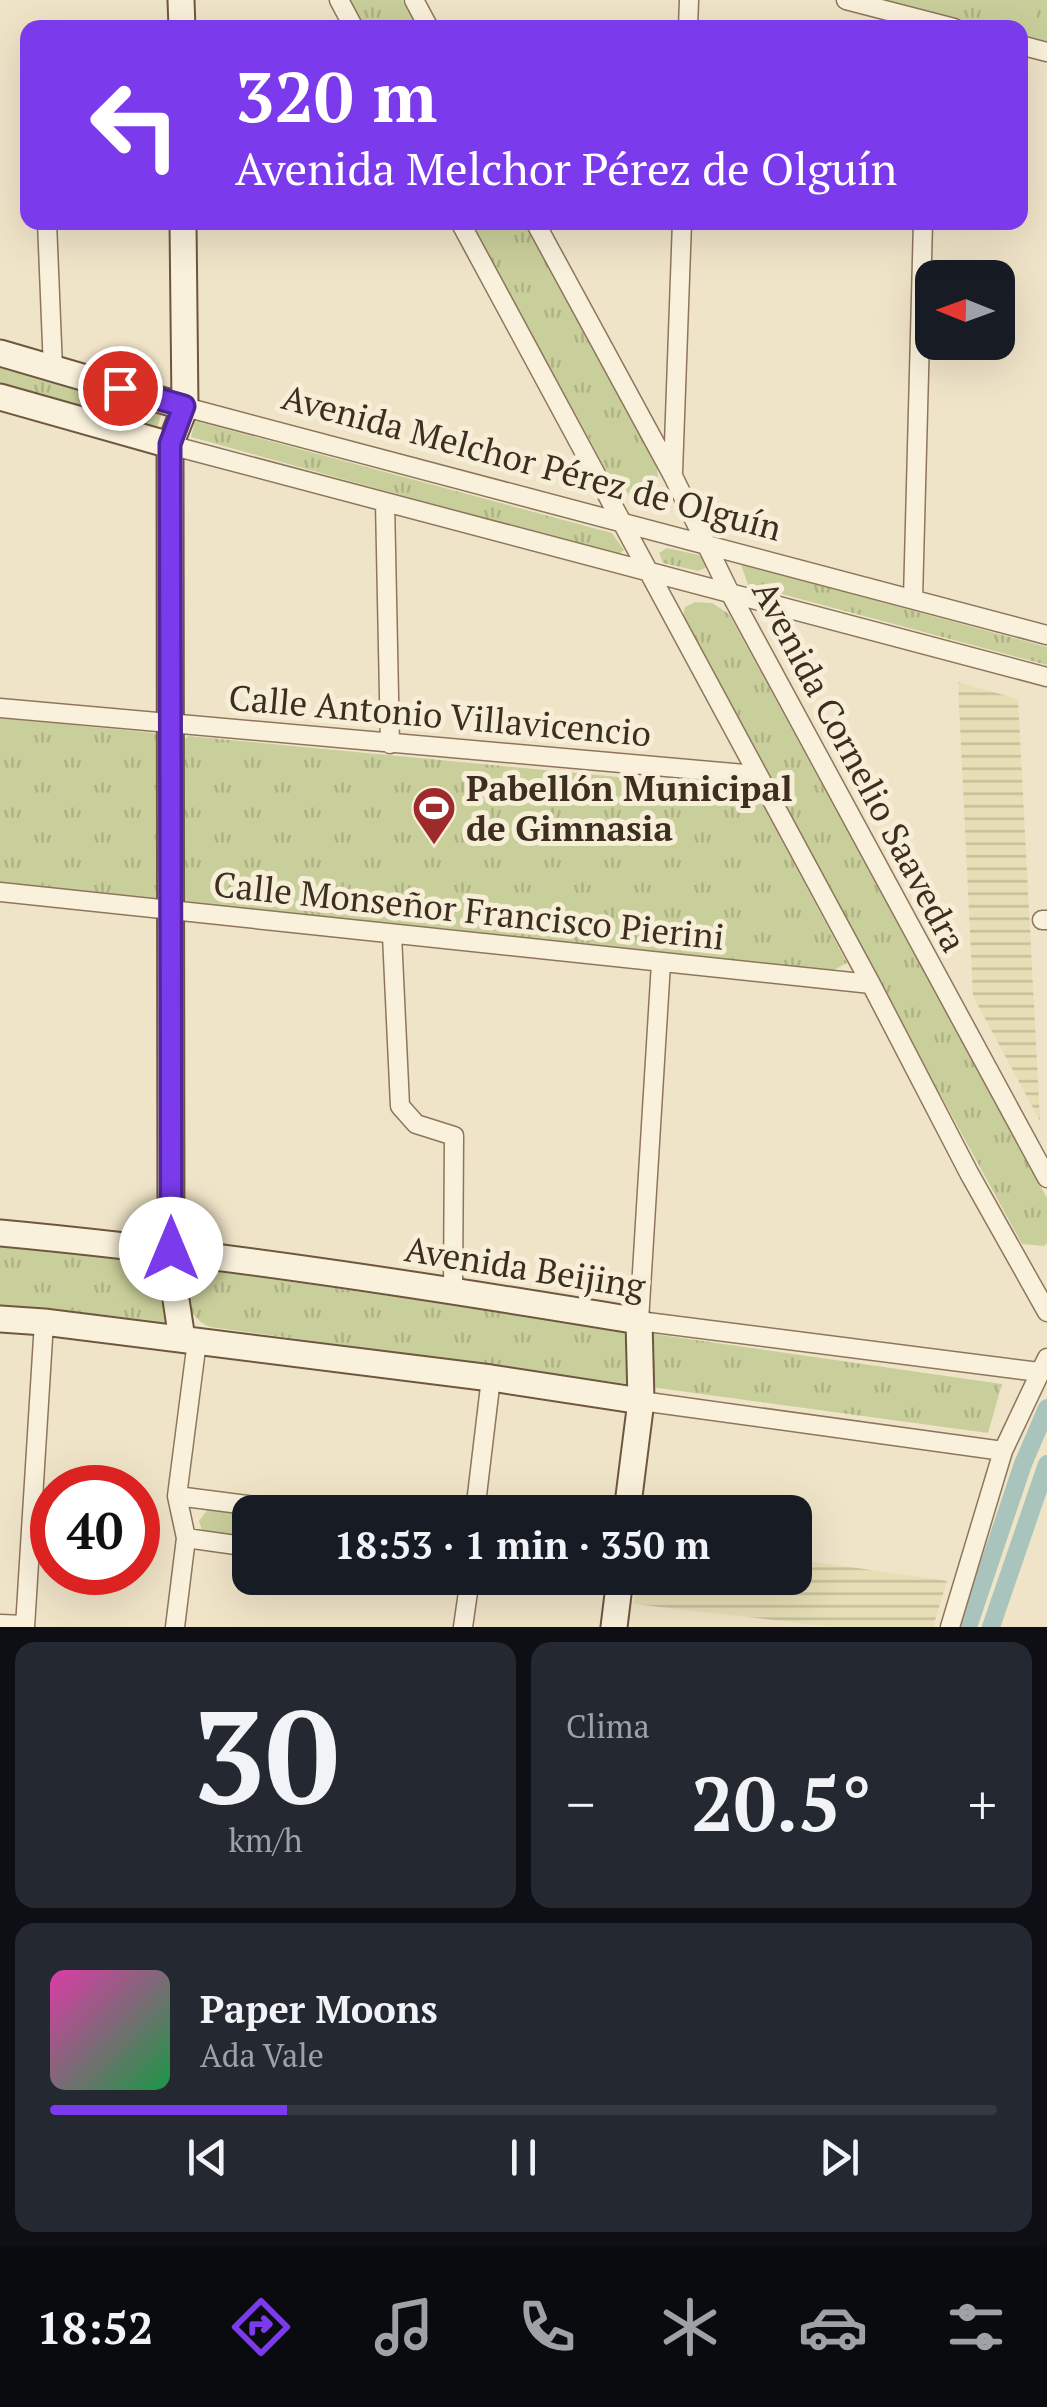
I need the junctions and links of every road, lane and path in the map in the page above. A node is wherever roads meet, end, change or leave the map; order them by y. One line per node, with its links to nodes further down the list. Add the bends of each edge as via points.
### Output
1 (846, 0): 2 (street)
2 (914, 20)
3 (46, 230): 10 (street)
4 (183, 230): 12 (street)
5 (464, 230): 16 (street)
6 (539, 230): 14 (street, Avenida Cornelio Saavedra)
7 (682, 230): 14 (street)
8 (923, 230): 20 (street)
9 (0, 353): 10 (street, Avenida Melchor Pérez de Olguín)
10 (53, 369): 12 (street, Avenida Melchor Pérez de Olguín)
11 (0, 397): 13 (street, Avenida Melchor Pérez de Olguín)
12 (184, 406): 13 (street); 16 (street, Avenida Melchor Pérez de Olguín)
13 (170, 444): 15 (street, Avenida Melchor Pérez de Olguín); 24 (street)
14 (673, 476): 17 (street, Avenida Cornelio Saavedra)
15 (384, 502): 18 (street, Avenida Melchor Pérez de Olguín); 25 (street)
16 (620, 521): 17 (street, Avenida Melchor Pérez de Olguín); 18 (street)
17 (706, 543): 19 (street, Avenida Cornelio Saavedra); 20 (street, Avenida Melchor Pérez de Olguín)
18 (647, 572): 19 (street, Avenida Melchor Pérez de Olguín); 26 (street)
19 (729, 591): 22 (street, Avenida Melchor Pérez de Olguín); 32 (street, Avenida Cornelio Saavedra)
20 (913, 599): 21 (street, Avenida Melchor Pérez de Olguín)
21 (1047, 635)
22 (1047, 677)
23 (0, 708): 24 (street, Calle Antonio Villavicencio)
24 (168, 724): 25 (street, Calle Antonio Villavicencio); 28 (street)
25 (390, 744): 26 (street, Calle Antonio Villavicencio)
26 (756, 775): 31 (street)
27 (0, 892): 28 (street, Calle Monseñor Francisco Pierini)
28 (173, 912): 29 (street, Calle Monseñor Francisco Pierini); 34 (street)
29 (392, 935): 30 (street, Calle Monseñor Francisco Pierini); 35 (street, via 400,1106 416,1124 454,1136)
30 (660, 962): 31 (street, Calle Monseñor Francisco Pierini); 38 (street)
31 (872, 984): 36 (street)
32 (1047, 1178)
33 (0, 1233): 34 (street, Avenida Beijing)
34 (171, 1249): 35 (street, Avenida Beijing); 40 (street)
35 (454, 1290): 38 (street, Avenida Beijing)
36 (1047, 1312)
37 (0, 1319): 39 (street)
38 (639, 1321): 41 (street, Avenida Beijing); 43 (street)
39 (44, 1322): 40 (street); 54 (street)
40 (190, 1340): 42 (street); 47 (street)
41 (1043, 1365): 44 (street)
42 (491, 1378): 43 (street); 45 (street)
43 (641, 1401): 44 (street); 46 (street)
44 (1003, 1451): 58 (street)
45 (477, 1495)
46 (629, 1495)
47 (177, 1496): 48 (street); 49 (street)
48 (232, 1503)
49 (186, 1538): 50 (street); 55 (street)
50 (232, 1545)
51 (467, 1595): 56 (street)
52 (618, 1595): 57 (street)
53 (0, 1624): 54 (street)
54 (25, 1626)
55 (176, 1627)
56 (464, 1627)
57 (614, 1627)
58 (950, 1627)

